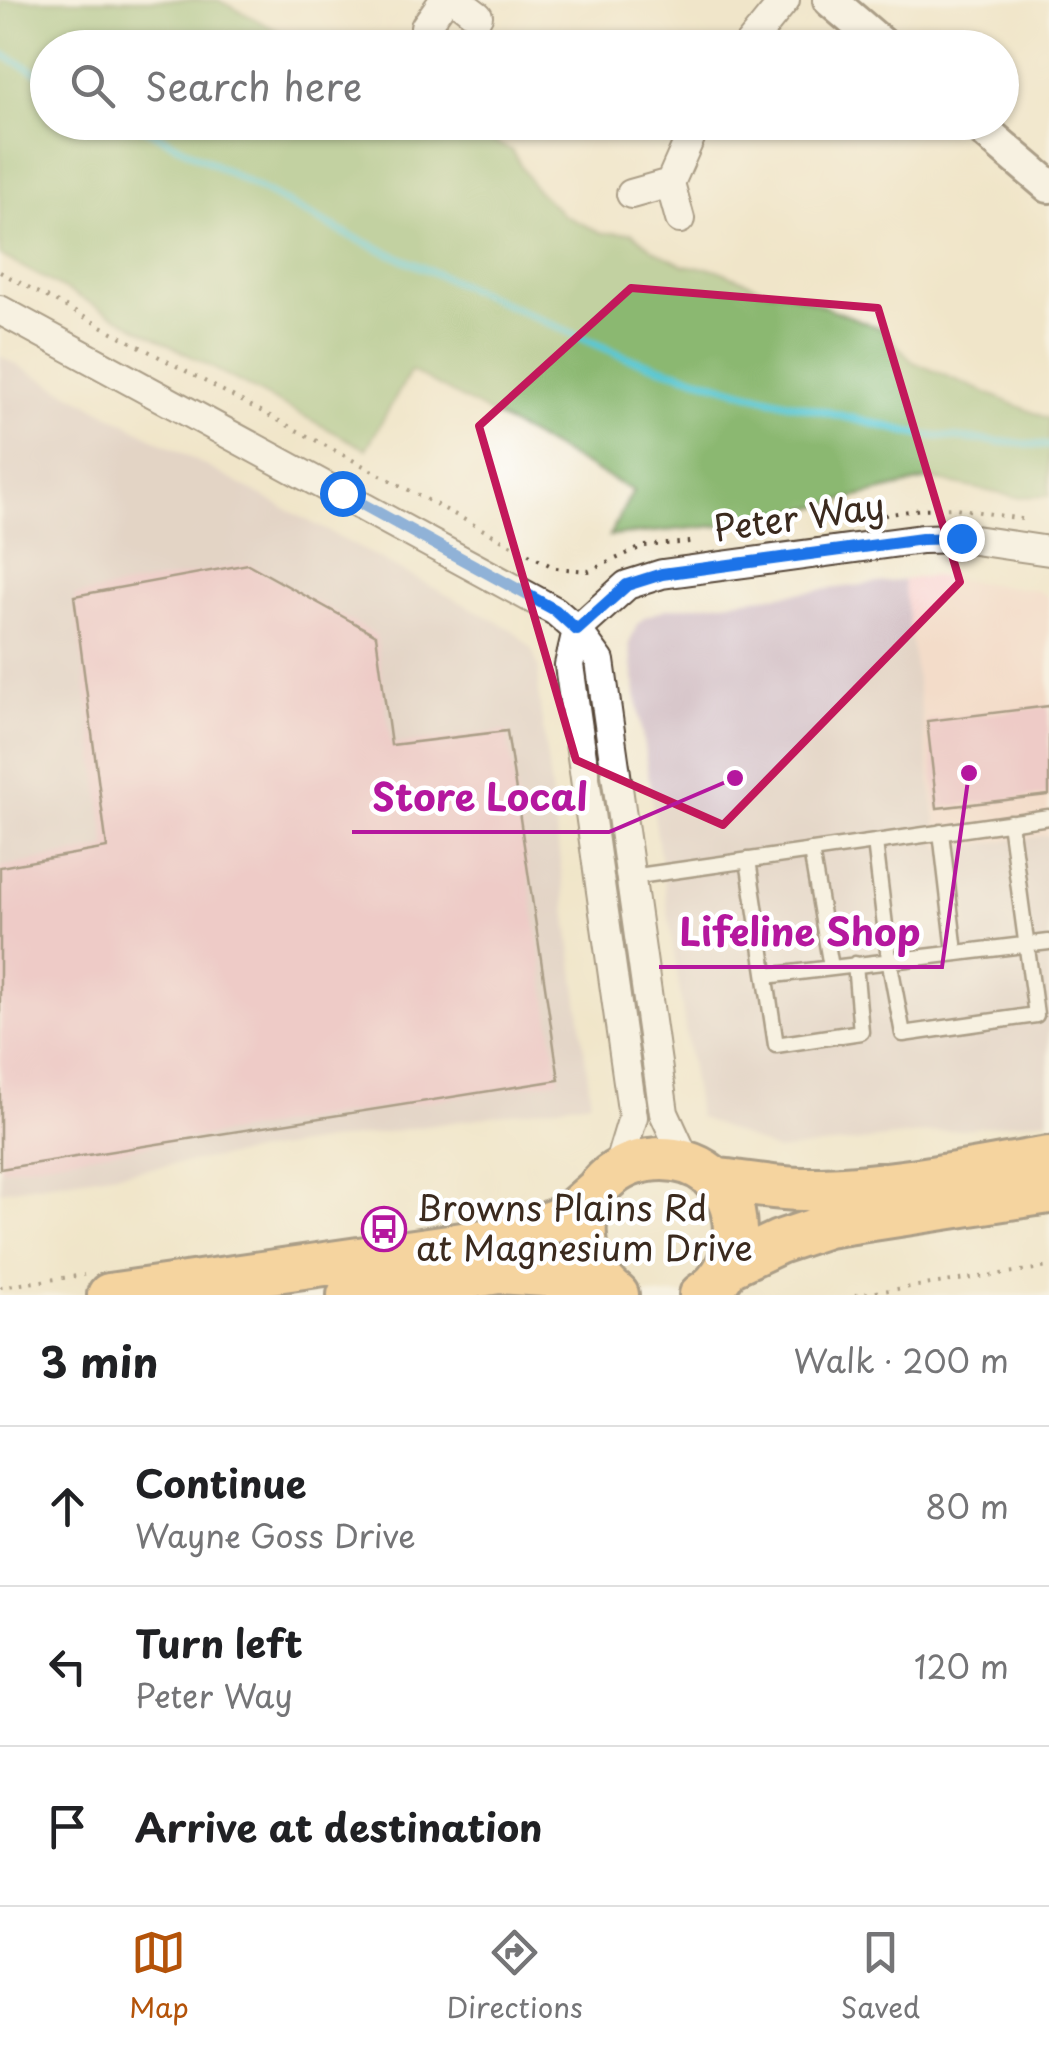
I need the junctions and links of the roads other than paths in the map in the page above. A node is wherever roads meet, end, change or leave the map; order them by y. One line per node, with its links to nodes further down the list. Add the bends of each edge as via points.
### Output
1 (444, 0): 4 (street)
2 (784, 0): 5 (street)
3 (830, 0): 6 (street)
4 (425, 27)
5 (760, 30)
6 (865, 30)
7 (689, 140): 9 (street)
8 (995, 140): 10 (street)
9 (670, 183): 11 (street); 12 (street)
10 (1049, 186)
11 (631, 194)
12 (680, 219)
13 (1, 313): 15 (street, via 555,610)
14 (1049, 552): 15 (street, Peter Way, via 922,539 662,574 627,585)
15 (577, 630): 22 (street, via 600,661); 32 (street, via 569,666 633,1117)
16 (1049, 817): 17 (lane)
17 (1010, 822): 18 (lane); 24 (lane)
18 (941, 832): 19 (lane); 25 (lane)
19 (875, 842): 20 (lane); 26 (lane)
20 (811, 851): 21 (lane); 28 (lane)
21 (748, 860): 22 (lane); 29 (lane)
22 (630, 877): 31 (street, via 664,1113)
23 (1049, 942): 24 (lane)
24 (1026, 944): 25 (lane); 26 (lane, via 1036,1015 904,1034)
25 (955, 952): 26 (lane)
26 (889, 960): 27 (lane)
27 (854, 964): 28 (lane); 29 (lane, via 861,1032 776,1044)
28 (831, 967): 29 (lane)
29 (766, 976)
30 (1049, 1158): 31 (main road, via 836,1188 762,1186)
31 (700, 1170): 32 (main road, via 662,1157 639,1160); 34 (main road, via 727,1198 734,1220 735,1244)
32 (608, 1179): 35 (main road, via 589,1207 585,1240 594,1271); 36 (main road, via 568,1215 518,1236)
33 (1049, 1192): 34 (main road, via 827,1226 779,1242)
34 (711, 1287)
35 (612, 1292): 37 (main road, via 560,1276 499,1272)
36 (109, 1295)
37 (350, 1295)

